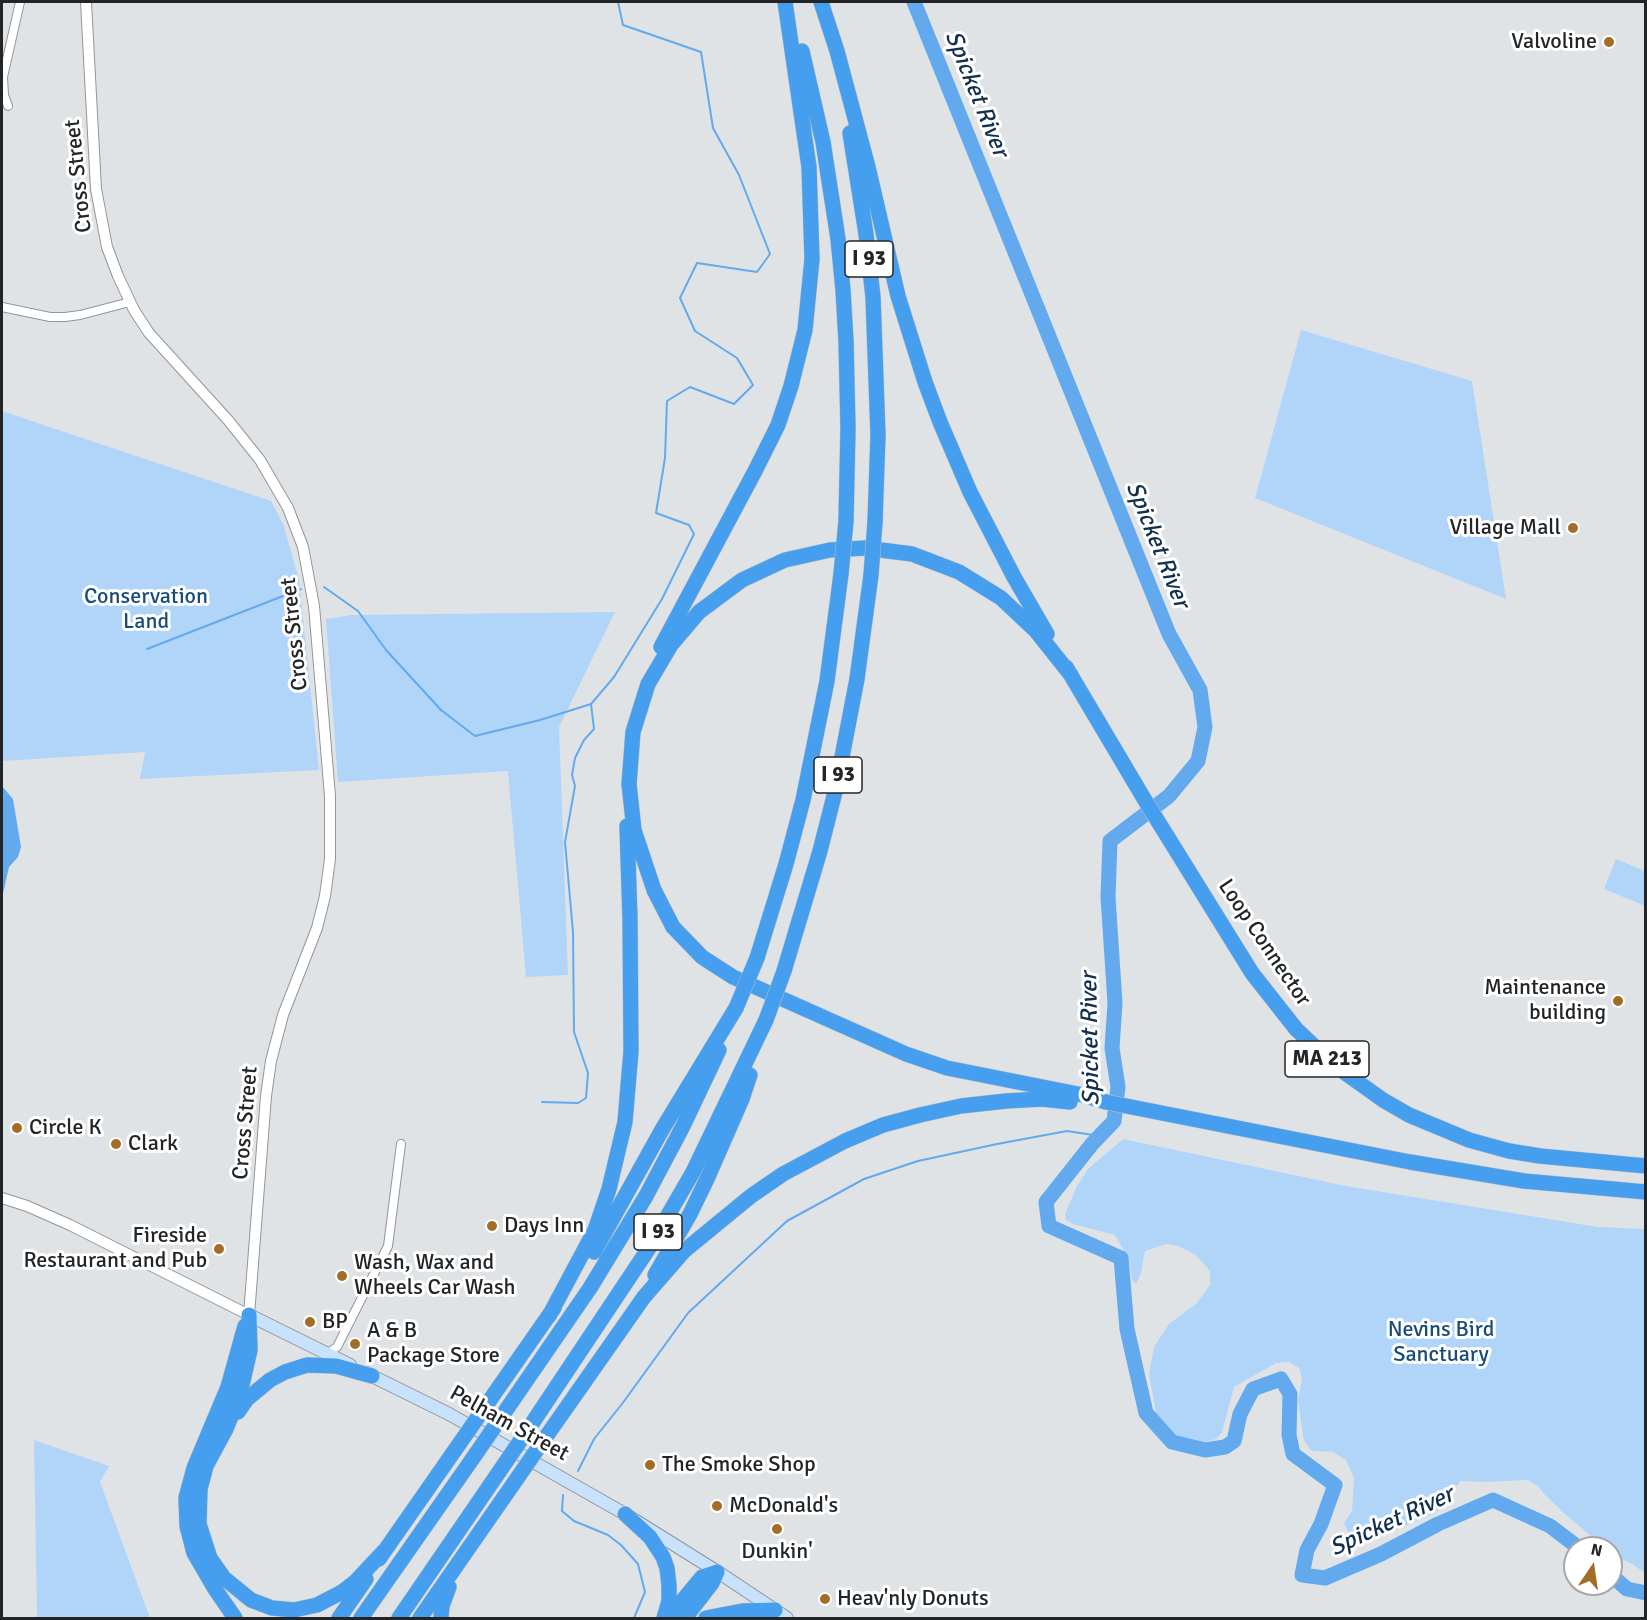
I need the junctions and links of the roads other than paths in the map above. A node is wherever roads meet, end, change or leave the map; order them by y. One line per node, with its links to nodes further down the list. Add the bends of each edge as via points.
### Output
1 (20, 2): 5 (street, via 3,77)
2 (86, 2): 6 (street, Cross Street, via 96,189 107,247)
3 (787, 2): 9 (highway, via 809,167 812,259 805,330 778,425 654,660); 11 (highway, I 93, bridge, via 811,85 838,239 846,341 846,521 827,681 803,800 756,958)
4 (820, 2): 8 (highway, via 863,146 898,296 939,422 992,538); 12 (highway, I 93, bridge, via 858,175 870,265 877,387 875,522 857,679 838,777 820,851)
5 (8, 106)
6 (130, 302): 7 (street, via 65,317); 19 (street, Cross Street, via 158,345 235,428 272,478 299,536 314,606 330,796 330,859 317,928 283,1015 271,1061)
7 (2, 307)
8 (1071, 675): 9 (highway, via 1023,617 972,578 912,554 854,548 819,551 785,560 731,587 699,612 680,634); 15 (highway, Loop Connector / MA 213, via 1266,993 1296,1029 1341,1071 1409,1115 1469,1140 1523,1154)
9 (646, 690): 10 (highway, via 633,732)
10 (629, 784): 13 (highway, via 636,838 660,903 682,938 714,965 733,977 927,1062); 20 (highway, via 631,1051 625,1122 595,1230)
11 (736, 1008): 20 (highway, via 603,1236); 31 (highway, I 93, bridge, via 702,1087 646,1196 590,1288)
12 (766, 1020): 18 (highway, via 742,1099 712,1169); 32 (highway, I 93, bridge, via 671,1210 595,1332)
13 (1106, 1102): 16 (highway, via 1420,1164 1524,1180); 18 (highway, via 1027,1100 961,1106 883,1125 845,1140 783,1174 722,1218 684,1251)
14 (401, 1144): 21 (street, via 388,1246 337,1347)
15 (1646, 1165)
16 (1646, 1192)
17 (2, 1198): 19 (street, Pelham Street, via 93,1236)
18 (632, 1314): 25 (highway, bridge)
19 (249, 1315): 21 (main road, Pelham Street); 23 (highway, via 248,1362); 29 (highway, via 228,1387 194,1468 186,1498 187,1526 194,1553)
20 (549, 1317): 26 (highway, bridge)
21 (327, 1354): 22 (main road, Pelham Street)
22 (372, 1376): 23 (highway, via 326,1364 285,1372 247,1399); 24 (main road, Pelham Street, via 449,1414)
23 (225, 1429): 26 (highway, via 202,1477 199,1524 217,1568 241,1594 272,1608 294,1610 316,1605 355,1582)
24 (625, 1514): 27 (main road, Pelham Street); 35 (highway, via 658,1547 667,1568)
25 (478, 1535): 33 (highway); 34 (highway, via 445,1594)
26 (384, 1551): 30 (highway)
27 (717, 1572): 28 (main road, Pelham Street); 35 (highway, via 702,1576); 36 (highway)
28 (780, 1616): 37 (highway, via 742,1611)
29 (235, 1618)
30 (339, 1618)
31 (361, 1618)
32 (399, 1618)
33 (420, 1618)
34 (441, 1618)
35 (666, 1618)
36 (685, 1618)
37 (706, 1618)

